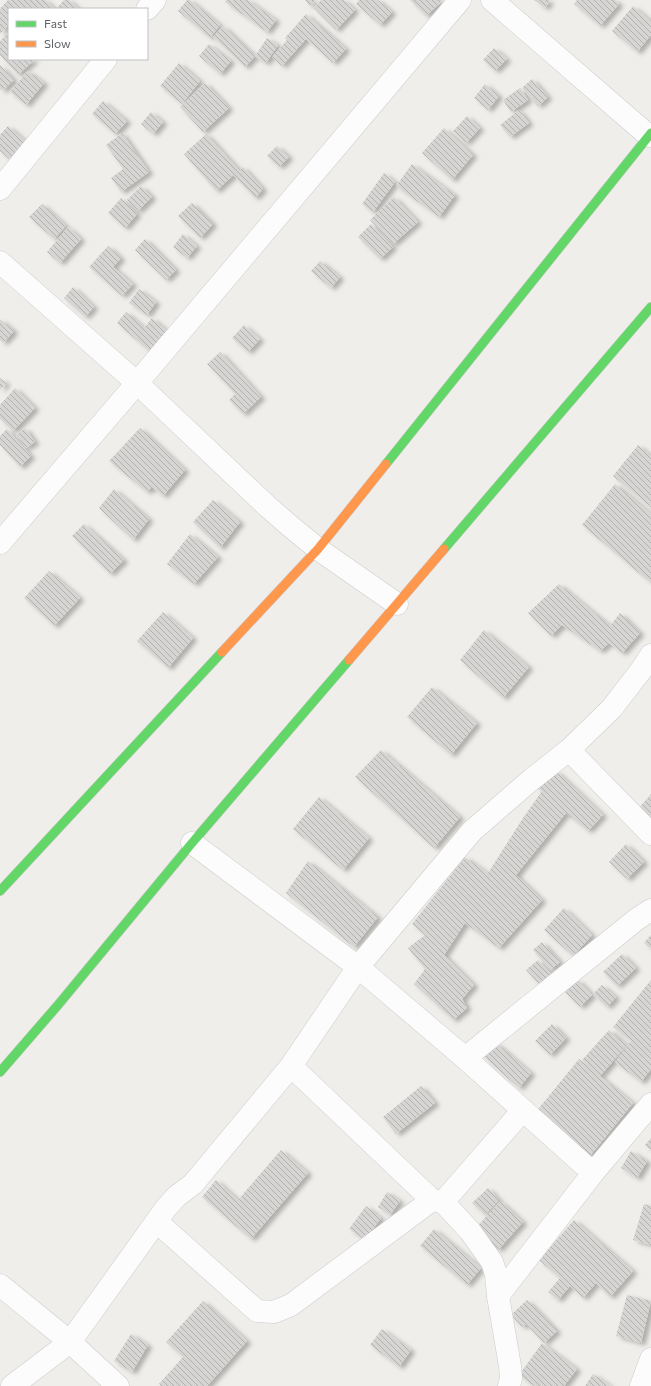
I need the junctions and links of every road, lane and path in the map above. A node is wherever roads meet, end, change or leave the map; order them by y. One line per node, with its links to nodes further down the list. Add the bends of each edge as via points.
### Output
1 (155, 0): 4 (street)
2 (460, 0): 10 (street)
3 (492, 0): 6 (street)
4 (148, 8)
5 (105, 60): 7 (street)
6 (650, 134): 12 (street)
7 (0, 189)
8 (0, 262): 10 (street)
9 (651, 307): 13 (street)
10 (137, 383): 11 (street); 12 (street, via 267,506)
11 (0, 543)
12 (318, 549): 13 (street); 18 (street)
13 (397, 604): 17 (street)
14 (651, 655): 15 (street, via 612,708)
15 (569, 750): 16 (street); 20 (street, via 472,831)
16 (651, 834)
17 (192, 843): 20 (street); 23 (street)
18 (0, 891)
19 (651, 910): 21 (street)
20 (358, 967): 21 (street); 22 (street)
21 (465, 1058): 25 (street)
22 (291, 1066): 27 (street); 28 (street, via 193,1184 177,1196)
23 (0, 1072)
24 (651, 1104): 26 (street)
25 (522, 1110): 26 (street); 27 (street)
26 (593, 1173): 30 (street)
27 (437, 1201): 28 (street, via 291,1304 274,1312 257,1311); 30 (street, via 470,1231 492,1262)
28 (157, 1222): 31 (street)
29 (0, 1285): 31 (street)
30 (498, 1296): 33 (street)
31 (70, 1342): 34 (street); 35 (street)
32 (651, 1359): 36 (street)
33 (514, 1383)
34 (12, 1386)
35 (118, 1386)
36 (641, 1386)

